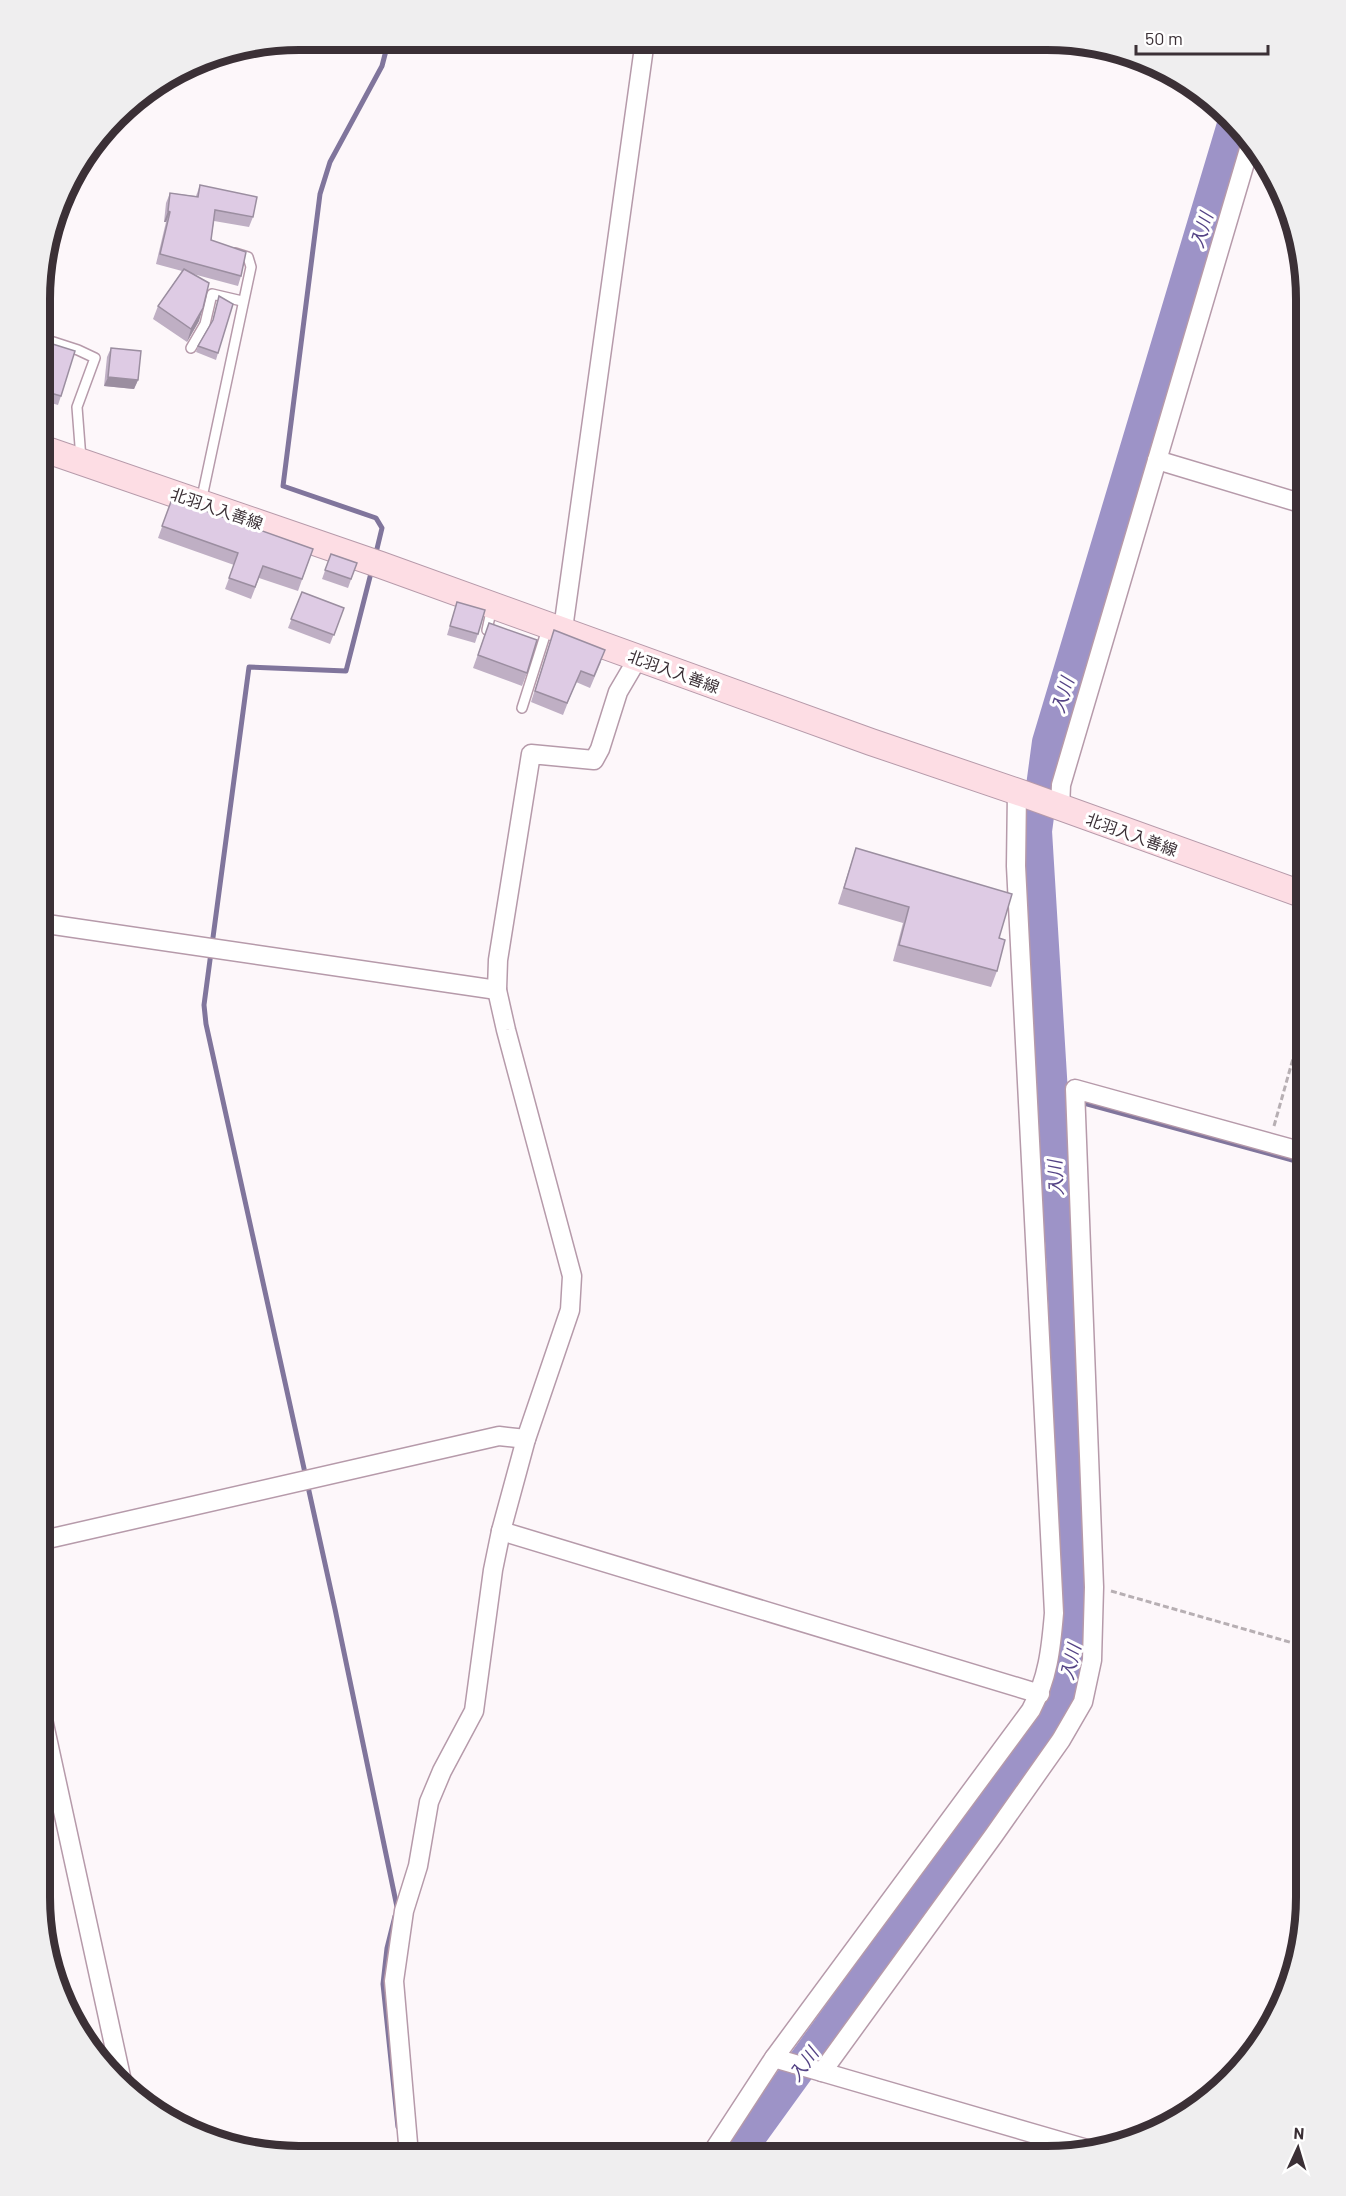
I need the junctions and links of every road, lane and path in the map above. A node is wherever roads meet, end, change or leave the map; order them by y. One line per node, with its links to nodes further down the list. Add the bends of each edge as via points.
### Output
1 (643, 50): 13 (street)
2 (1248, 152): 8 (street)
3 (227, 250): 4 (lane, via 248,257 251,267)
4 (243, 301): 6 (lane, via 212,294 205,324); 10 (lane)
5 (50, 341): 9 (lane, via 95,358 77,407)
6 (191, 348)
7 (50, 451): 9 (main road, 北羽入入善線)
8 (1157, 460): 11 (street); 20 (street)
9 (81, 461): 10 (main road, 北羽入入善線)
10 (201, 502): 12 (main road, 北羽入入善線)
11 (1296, 502)
12 (493, 604): 13 (main road, 北羽入入善線); 14 (lane, via 487,630)
13 (556, 627): 16 (lane); 17 (main road, 北羽入入善線)
14 (508, 638)
15 (530, 645): 16 (lane)
16 (541, 649): 18 (lane)
17 (638, 658): 19 (main road, 北羽入入善線); 23 (street, via 618,692 594,760 531,754 498,960)
18 (522, 708)
19 (1021, 793): 20 (main road, 北羽入入善線); 32 (street, via 1016,866 1054,1613 1051,1656)
20 (1056, 806): 21 (main road, 北羽入入善線)
21 (1296, 892)
22 (50, 924): 23 (street)
23 (497, 990): 27 (street, via 572,1276 570,1310)
24 (1296, 1049): 25 (path)
25 (1270, 1143): 26 (street); 30 (street, via 1075,1089)
26 (1296, 1150)
27 (525, 1439): 28 (street); 29 (street, via 499,1436)
28 (501, 1531): 32 (street); 38 (street, via 474,1711 429,1802 397,1950 394,1981)
29 (50, 1538)
30 (1094, 1587): 31 (path); 36 (street, via 1092,1660 1083,1702 1001,1826)
31 (1296, 1644)
32 (1040, 1694): 34 (street)
33 (50, 1751): 35 (street)
34 (774, 2058): 36 (street); 39 (street)
35 (119, 2070)
36 (822, 2072): 37 (street)
37 (1073, 2145)
38 (408, 2146)
39 (717, 2146)

